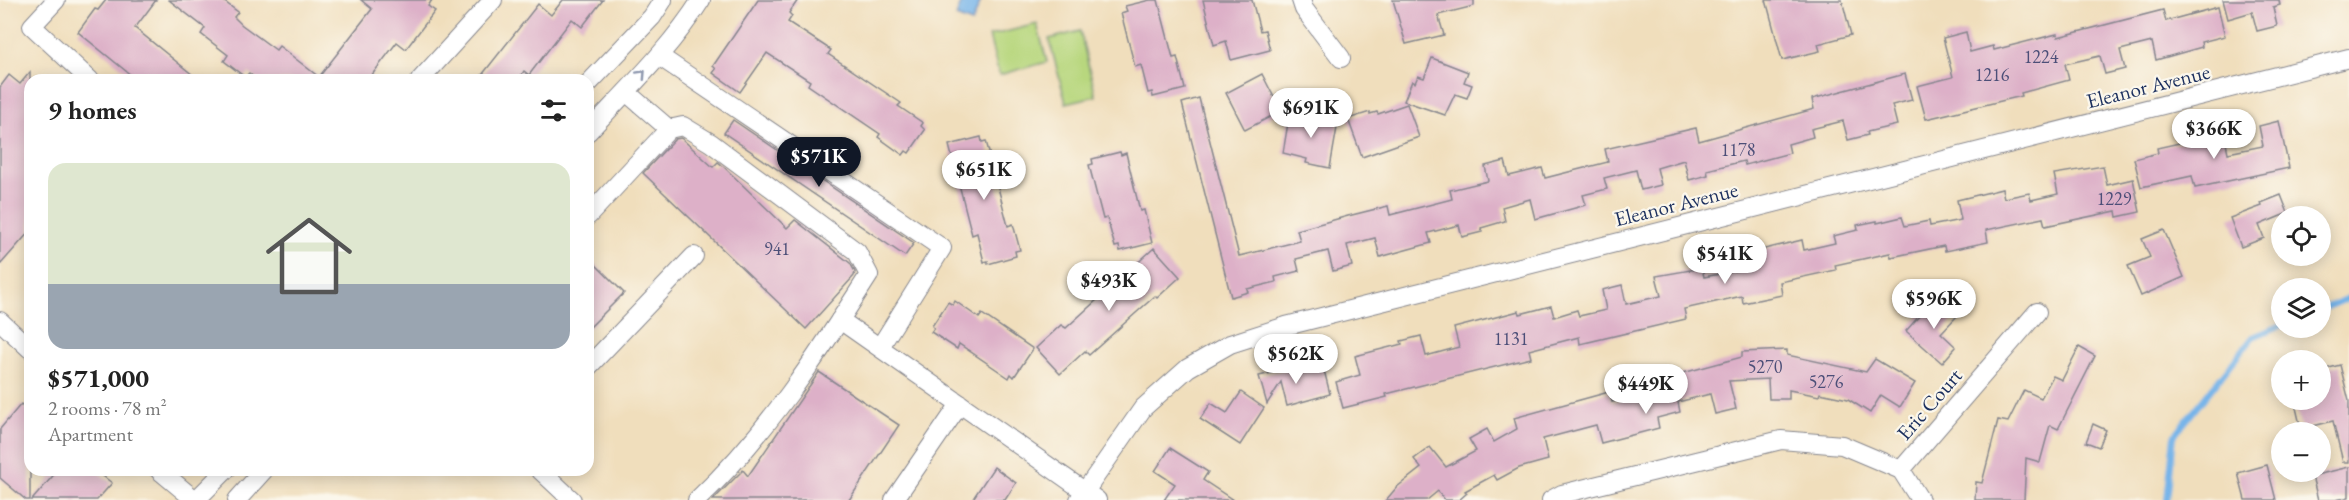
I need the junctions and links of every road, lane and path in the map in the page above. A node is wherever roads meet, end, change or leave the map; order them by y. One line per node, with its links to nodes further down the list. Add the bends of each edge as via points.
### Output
1 (56, 0): 9 (street, via 32,26)
2 (493, 0): 10 (street)
3 (663, 0): 11 (street, via 652,17)
4 (701, 0): 6 (street)
5 (1301, 0): 7 (street)
6 (659, 56): 12 (street, one-way to 6); 21 (street, via 942,248)
7 (1341, 58)
8 (2349, 58): 29 (street, Eleanor Avenue, via 1298,323 1230,344 1188,368 1143,408)
9 (84, 74)
10 (425, 74)
11 (594, 78)
12 (626, 92): 13 (street); 14 (street)
13 (594, 126)
14 (669, 129): 15 (street); 18 (street, via 682,126 711,143 857,252 869,275)
15 (594, 210)
16 (694, 256): 22 (street)
17 (2037, 312): 24 (street, Eric Court)
18 (840, 320): 21 (street); 33 (street, via 769,422)
19 (0, 321): 20 (street)
20 (24, 343)
21 (880, 347): 23 (street)
22 (594, 361)
23 (960, 404): 29 (street); 34 (street)
24 (1901, 470): 35 (street, via 1842,445 1781,440); 36 (street)
25 (166, 476): 30 (street)
26 (220, 476): 30 (street)
27 (259, 476): 31 (street)
28 (546, 476): 32 (street)
29 (1087, 497)
30 (196, 500)
31 (237, 500)
32 (572, 500)
33 (697, 500)
34 (894, 500)
35 (1551, 500)
36 (1920, 500)

